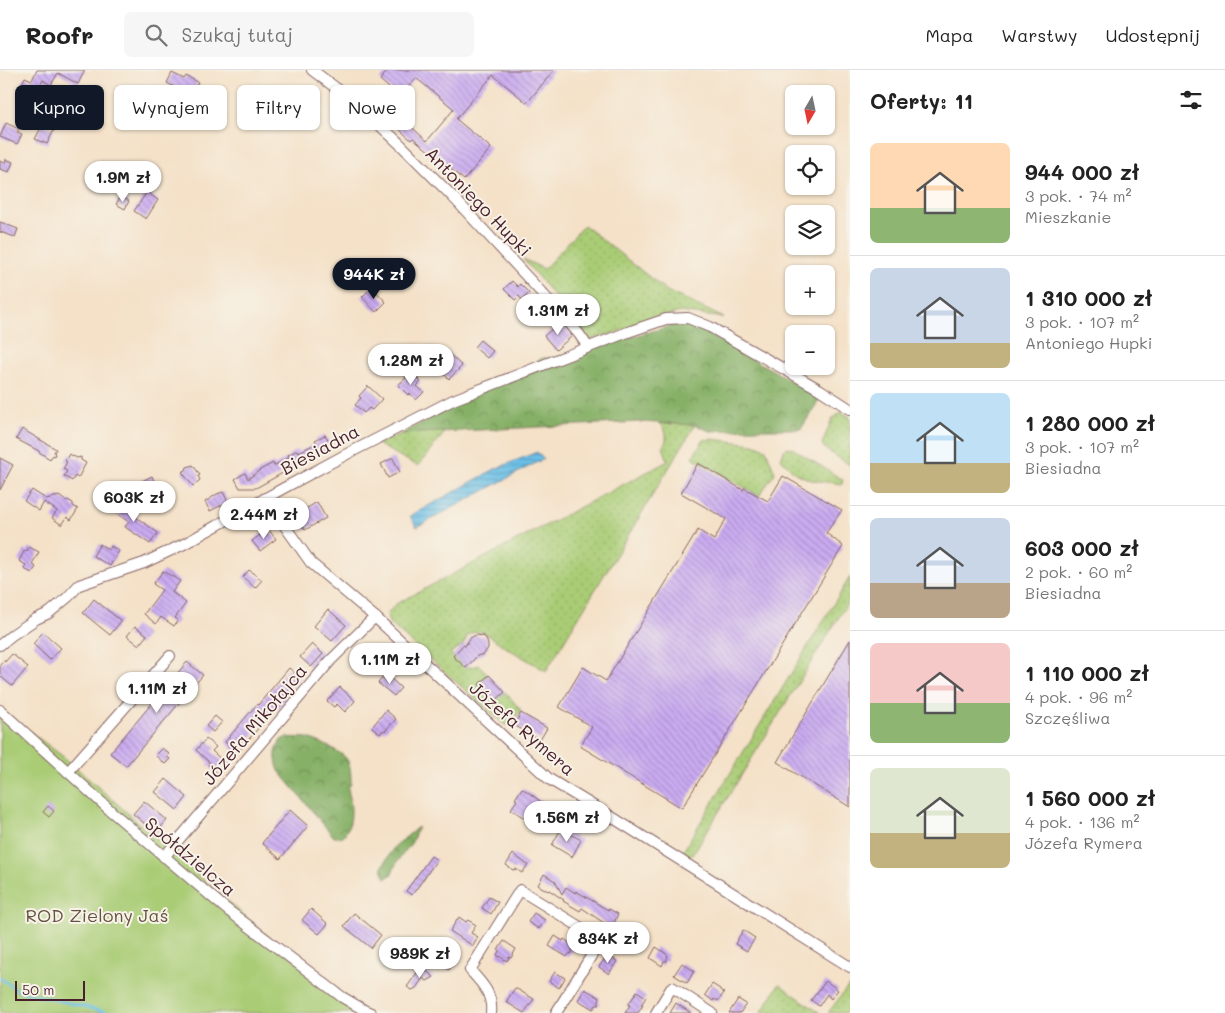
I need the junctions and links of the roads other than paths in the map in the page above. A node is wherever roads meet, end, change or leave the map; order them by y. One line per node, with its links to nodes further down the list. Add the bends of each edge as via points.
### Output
1 (312, 70): 2 (street, Antoniego Hupki, via 356,103 453,197)
2 (588, 347): 3 (street, Biesiadna, via 666,318 688,318 710,327); 4 (street, Biesiadna, via 453,400)
3 (850, 408)
4 (264, 498): 5 (street, Józefa Rymera, via 311,563); 6 (street, Biesiadna, via 144,563 79,585 49,613)
5 (375, 616): 10 (street, Józefa Mikołajca, via 331,660); 11 (street, Józefa Rymera, via 549,778)
6 (0, 644)
7 (170, 656): 9 (street)
8 (0, 710): 9 (street, Spółdzielcza)
9 (68, 772): 10 (street, Spółdzielcza)
10 (164, 857): 12 (street, Spółdzielcza, via 342,997)
11 (850, 967)
12 (371, 1013)
13 (491, 1013): 14 (street, via 486,987 470,970 520,890 601,940)
14 (556, 1013)
15 (656, 1013): 16 (street, via 672,987)
16 (712, 1013)

